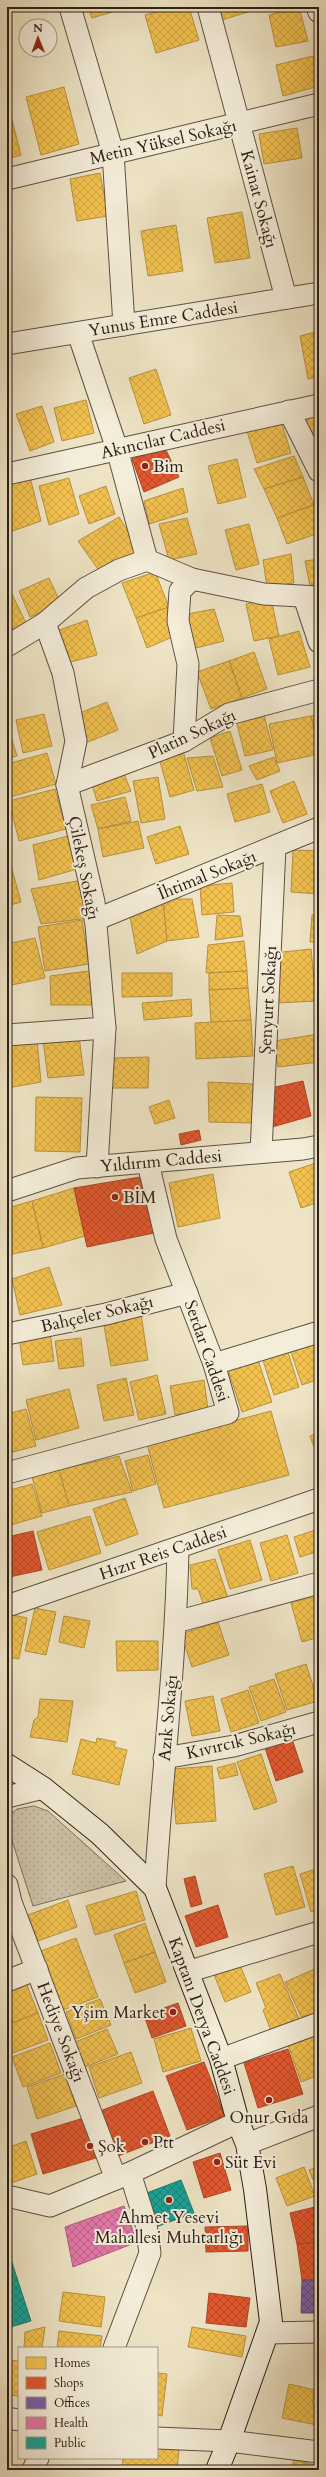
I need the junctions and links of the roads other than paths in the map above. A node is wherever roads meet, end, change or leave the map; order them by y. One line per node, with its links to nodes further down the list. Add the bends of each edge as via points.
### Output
1 (70, 7): 7 (street)
2 (208, 7): 6 (street, Kainat Sokağı)
3 (317, 7): 4 (street)
4 (319, 12)
5 (319, 104): 6 (street, Metin Yüksel Sokağı)
6 (239, 123): 7 (street, Metin Yüksel Sokağı); 10 (street, Kainat Sokağı)
7 (113, 153): 8 (street, Metin Yüksel Sokağı); 11 (street)
8 (7, 179)
9 (319, 293): 10 (street, Yunus Emre Caddesi)
10 (286, 298): 11 (street, Yunus Emre Caddesi)
11 (124, 325): 12 (street, Yunus Emre Caddesi)
12 (78, 333): 13 (street, Yunus Emre Caddesi); 16 (street)
13 (7, 344)
14 (319, 405): 15 (street, Akıncılar Caddesi)
15 (289, 411): 16 (street, Akıncılar Caddesi); 17 (street)
16 (117, 450): 18 (street, Akıncılar Caddesi); 19 (street)
17 (319, 472)
18 (7, 474)
19 (147, 560): 20 (street); 22 (street, via 120,570 86,588)
20 (192, 579): 21 (street, via 264,594); 26 (street, via 180,591 178,621 188,664)
21 (312, 597): 23 (street)
22 (45, 623): 24 (street); 27 (street, Çilekeş Sokağı, via 63,673 76,741)
23 (319, 642)
24 (7, 646)
25 (319, 690): 26 (street, Platin Sokağı, via 229,714)
26 (184, 741): 27 (street, Platin Sokağı)
27 (67, 785): 30 (street, Çilekeş Sokağı, via 94,902)
28 (319, 828): 29 (street, İhtimal Sokağı)
29 (275, 847): 30 (street, İhtimal Sokağı); 34 (street, Şenyurt Sokağı)
30 (95, 920): 31 (street, Çilekeş Sokağı)
31 (105, 1028): 32 (street); 36 (street, Çilekeş Sokağı)
32 (7, 1036)
33 (319, 1146): 34 (street, Yıldırım Caddesi, via 303,1150)
34 (261, 1152): 35 (street, Yıldırım Caddesi)
35 (148, 1163): 36 (street, Yıldırım Caddesi); 38 (street, Serdar Caddesi, via 166,1238)
36 (97, 1167): 37 (street, Yıldırım Caddesi, via 77,1168)
37 (7, 1192)
38 (187, 1293): 40 (street, Bahçeler Sokağı, via 106,1314); 41 (street, Serdar Caddesi)
39 (319, 1332): 41 (street)
40 (7, 1334)
41 (214, 1364): 42 (street, Serdar Caddesi, via 228,1413)
42 (7, 1473)
43 (319, 1499): 44 (street, Hızır Reis Caddesi)
44 (178, 1548): 46 (street, Hızır Reis Caddesi); 47 (street, Azık Sokağı)
45 (319, 1583): 47 (street)
46 (7, 1606)
47 (176, 1622): 49 (street, Azık Sokağı)
48 (319, 1722): 49 (street, Kıvırcık Sokağı, via 234,1746)
49 (164, 1758): 53 (street, Azık Sokağı)
50 (7, 1765): 51 (street, Kaptanı Derya Caddesi)
51 (43, 1788): 52 (street); 53 (street, Kaptanı Derya Caddesi, via 100,1834)
52 (7, 1797)
53 (155, 1888): 57 (street, Kaptanı Derya Caddesi)
54 (8, 1897): 56 (street, Hediye Sokağı)
55 (319, 1932): 57 (street)
56 (37, 1969): 58 (street); 64 (street, Hediye Sokağı)
57 (186, 1972): 60 (street, Kaptanı Derya Caddesi)
58 (7, 1981)
59 (319, 2023): 60 (street)
60 (221, 2059): 62 (street, Kaptanı Derya Caddesi)
61 (319, 2116): 63 (street)
62 (238, 2122): 63 (street, Kaptanı Derya Caddesi); 64 (street)
63 (247, 2144): 67 (street, Kaptanı Derya Caddesi, via 271,2322)
64 (123, 2176): 65 (street, via 50,2206); 68 (street, Hediye Sokağı, via 146,2224 150,2253)
65 (7, 2196)
66 (319, 2332): 67 (street)
67 (267, 2333): 72 (street, Kaptanı Derya Caddesi)
68 (114, 2347)
69 (7, 2418): 70 (street)
70 (18, 2420)
71 (158, 2438): 72 (street)
72 (229, 2441): 73 (street); 76 (street, Kaptanı Derya Caddesi)
73 (319, 2452)
74 (38, 2459): 75 (street)
75 (33, 2470)
76 (217, 2470)

